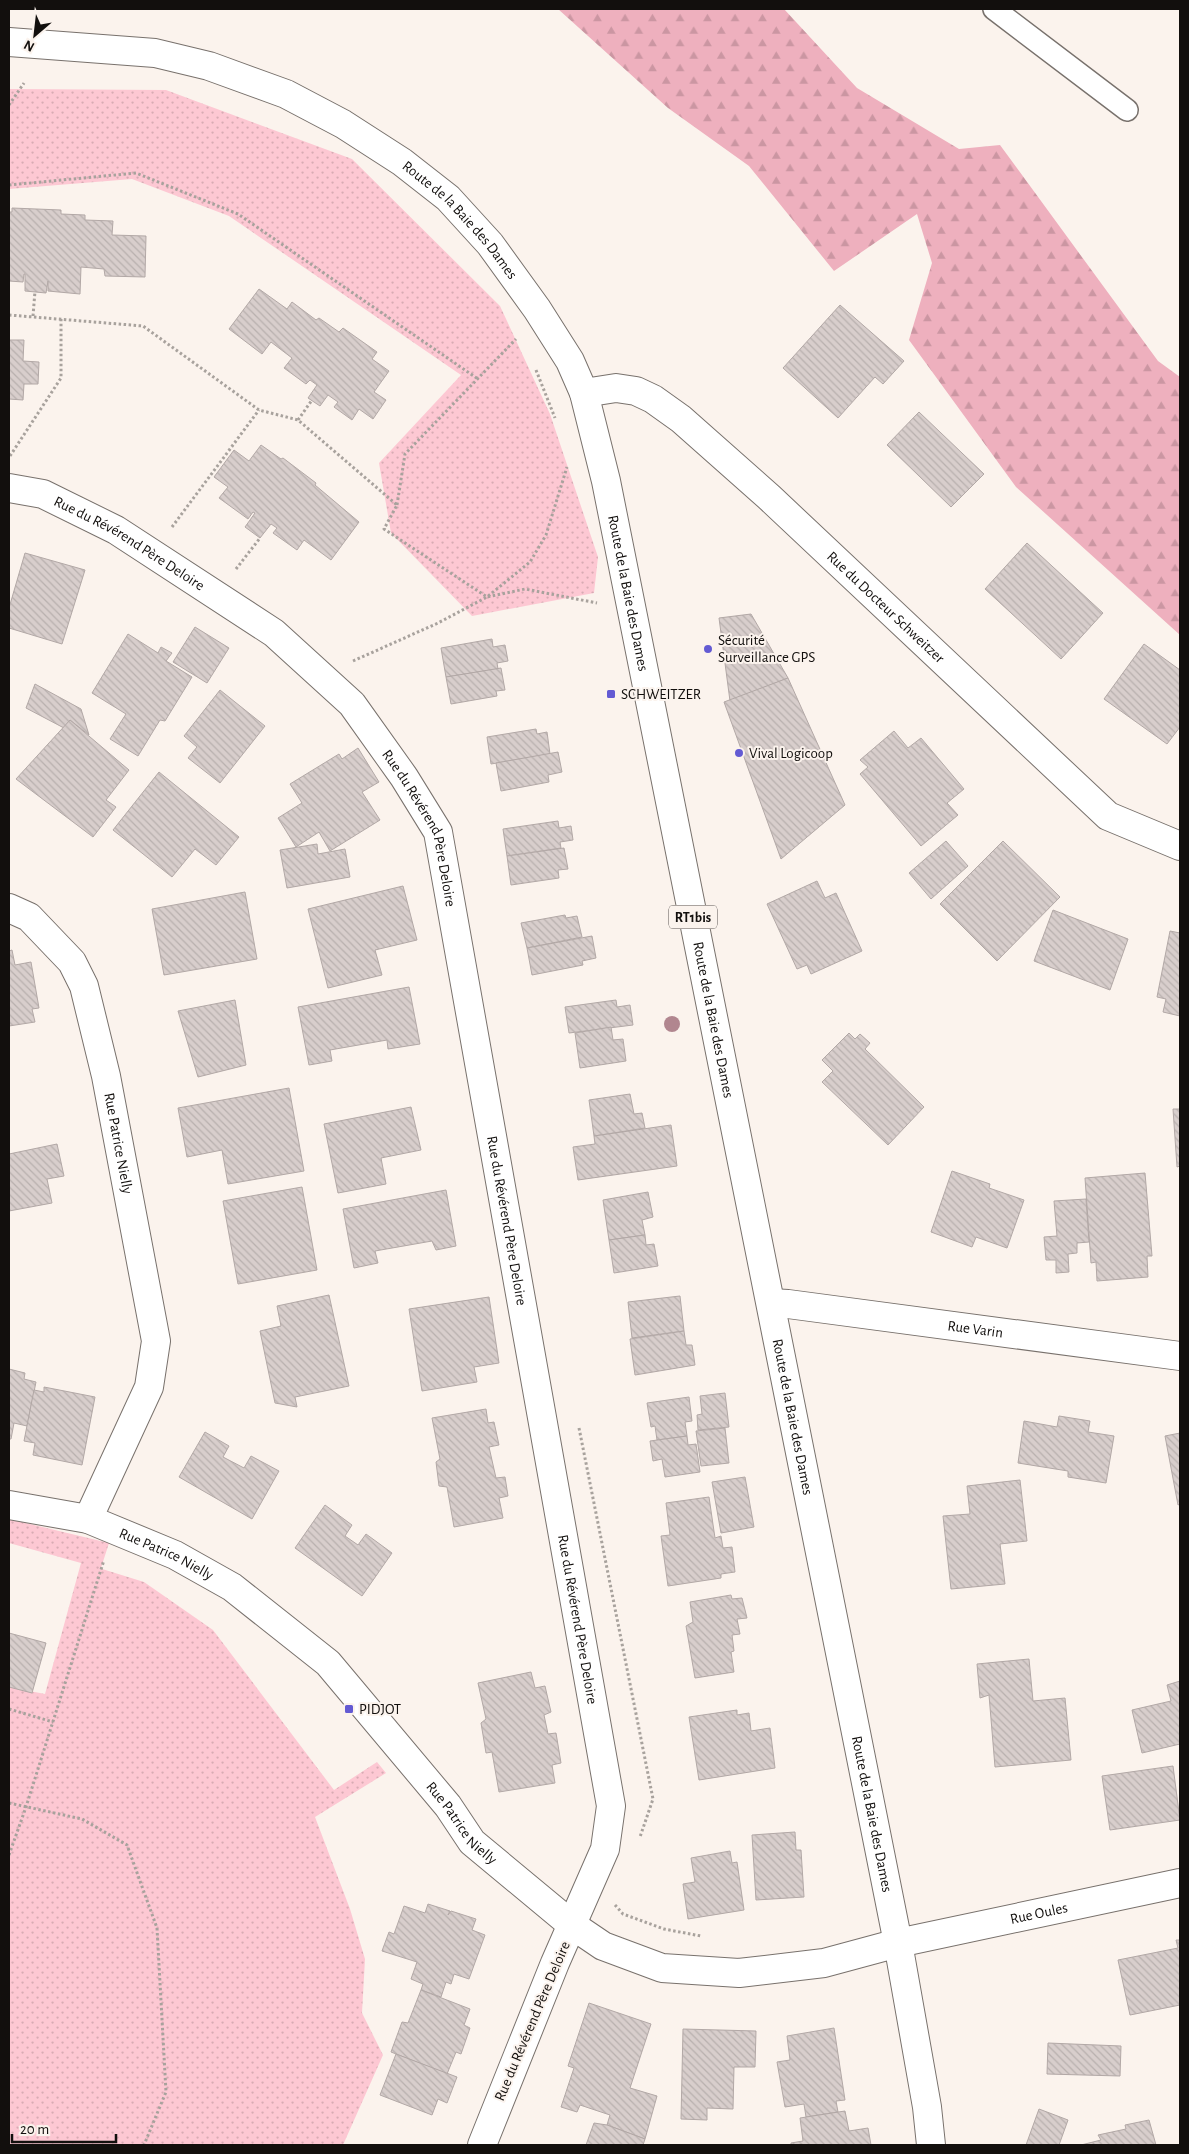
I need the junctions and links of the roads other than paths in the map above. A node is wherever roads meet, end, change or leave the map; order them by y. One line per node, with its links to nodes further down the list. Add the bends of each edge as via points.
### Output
1 (994, 9): 3 (lane)
2 (9, 42): 4 (street, Route de la Baie des Dames / RT1bis, via 155,52 210,66 286,94 343,124 402,162 448,198 490,244 570,362)
3 (1127, 110)
4 (584, 393): 6 (street, Rue du Docteur Schweitzer, via 616,388 636,391 681,419 769,497 1108,816); 8 (street, Route de la Baie des Dames / RT1bis, via 606,481)
5 (9, 488): 13 (street, Rue du Révérend Père Deloire, via 43,494 116,530 274,633 352,704 438,832 612,1806 605,1849)
6 (1180, 846)
7 (9, 908): 11 (street, Rue Patrice Nielly, via 30,917 72,962 84,986 106,1076 156,1341 149,1387)
8 (771, 1303): 9 (street, Rue Varin); 14 (street, Route de la Baie des Dames / RT1bis)
9 (1180, 1356)
10 (9, 1505): 11 (street, Rue Patrice Nielly)
11 (88, 1519): 13 (street, Rue Patrice Nielly, via 175,1555 232,1587 328,1663 448,1806 472,1842)
12 (1180, 1883): 14 (street, Rue Oules)
13 (572, 1925): 14 (street, Rue Patrice Nielly, via 603,1946 662,1968 739,1973 824,1963); 15 (street, Rue du Révérend Père Deloire)
14 (898, 1943): 16 (street, Route de la Baie des Dames / RT1bis)
15 (482, 2145)
16 (931, 2145)

